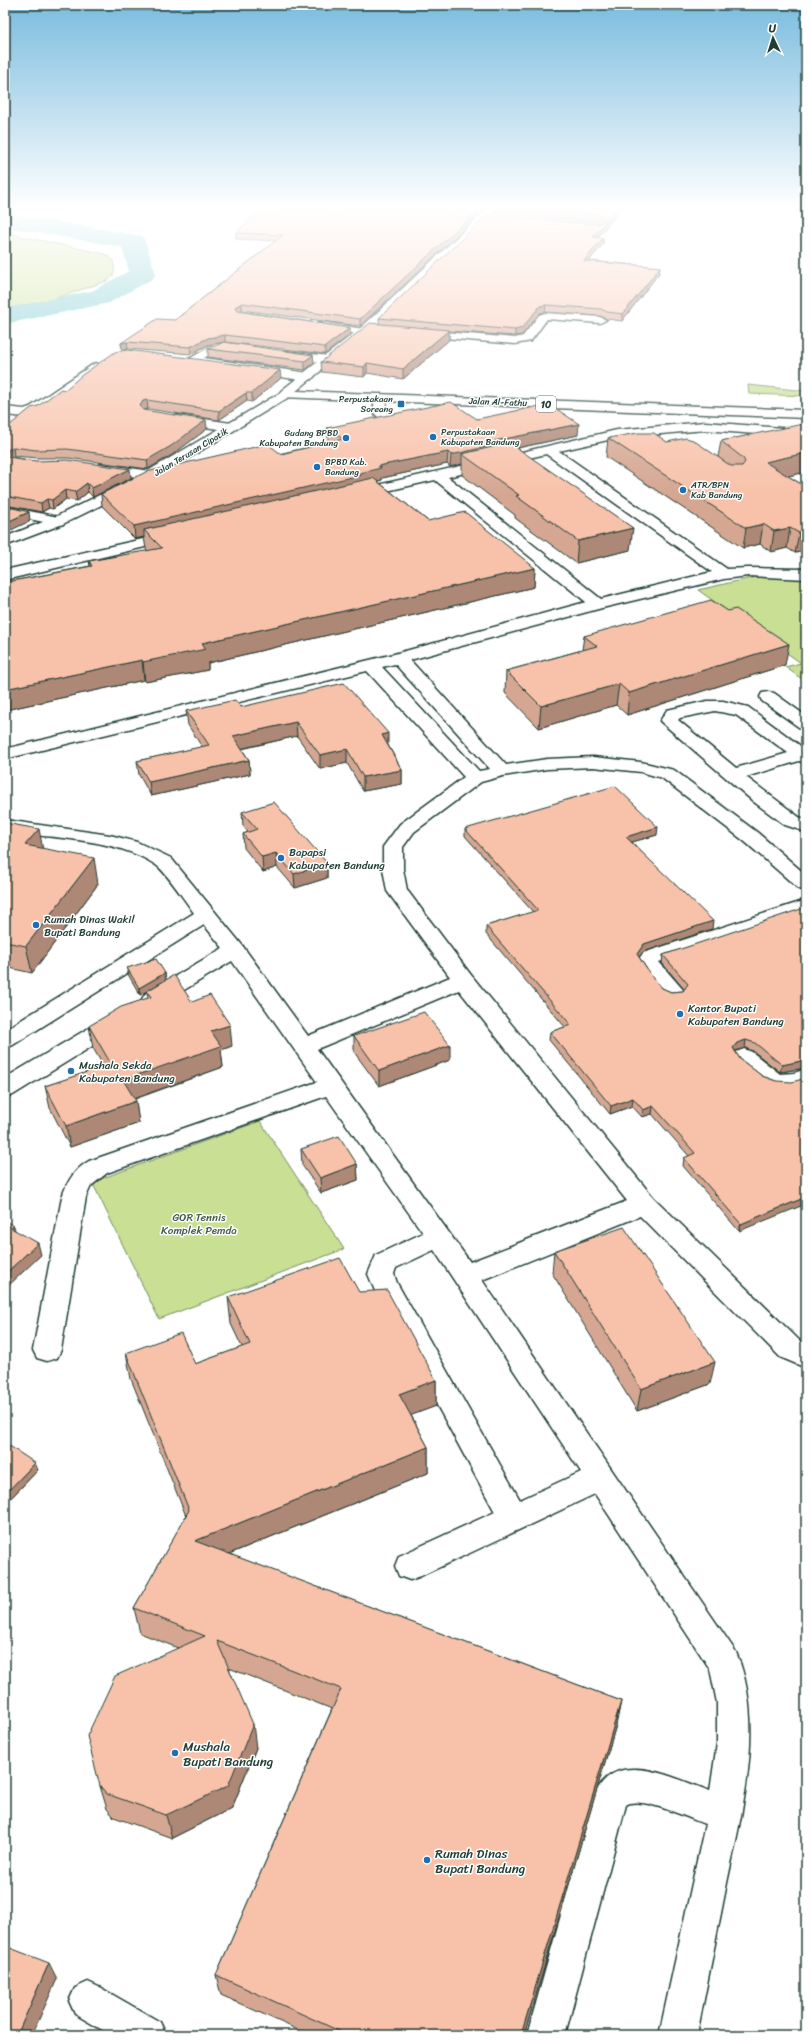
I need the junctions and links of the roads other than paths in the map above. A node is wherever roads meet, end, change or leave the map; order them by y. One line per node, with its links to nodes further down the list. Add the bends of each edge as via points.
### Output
1 (393, 303): 4 (main road, Jalan Terusan Cipatik)
2 (600, 320): 6 (main road, via 545,316 527,339 515,341)
3 (310, 324): 4 (main road)
4 (365, 330): 5 (main road); 11 (main road, Jalan Terusan Cipatik)
5 (382, 330)
6 (405, 332)
7 (248, 349): 10 (main road, via 217,346)
8 (270, 352): 11 (main road)
9 (178, 359): 10 (main road)
10 (193, 360): 13 (main road)
11 (329, 360): 13 (main road, Jalan Terusan Cipatik)
12 (104, 361): 19 (main road, via 34,410)
13 (308, 377): 14 (main road, Jalan Terusan Cipatik)
14 (297, 386): 15 (main road, Jalan Terusan Cipatik); 17 (main road, Jalan Al-Fathu / 10)
15 (285, 394): 16 (main road, Jalan Al-Fathu / 10); 23 (main road, Jalan Terusan Cipatik)
16 (381, 398): 17 (main road, Jalan Al-Fathu / 10); 22 (main road, via 377,408 379,414)
17 (564, 401): 18 (main road, Jalan Al-Fathu / 10); 20 (main road, Jalan Al-Fathu / 10)
18 (806, 405)
19 (5, 411)
20 (806, 414)
21 (163, 416): 23 (main road)
22 (390, 422)
23 (231, 427): 31 (main road, Jalan Terusan Cipatik)
24 (617, 434): 25 (main road, via 705,426); 26 (main road); 27 (main road)
25 (806, 434)
26 (635, 446)
27 (548, 450): 29 (main road); 32 (main road)
28 (578, 458): 29 (main road)
29 (564, 461): 38 (main road)
30 (91, 466): 31 (main road)
31 (151, 475): 35 (main road, Jalan Terusan Cipatik)
32 (438, 476): 33 (main road); 41 (main road)
33 (345, 497)
34 (5, 510): 35 (main road)
35 (58, 521): 37 (main road, Jalan Terusan Cipatik)
36 (191, 532): 40 (main road)
37 (5, 542)
38 (724, 574): 39 (main road); 41 (main road)
39 (806, 574)
40 (5, 575)
41 (598, 604): 42 (main road)
42 (399, 658): 43 (main road); 48 (main road)
43 (371, 665): 46 (main road); 50 (main road)
44 (768, 697): 45 (main road)
45 (806, 724)
46 (5, 754)
47 (804, 757): 49 (main road); 49 (main road, via 742,711 731,707 711,704 673,714 669,721 673,726)
48 (502, 771): 50 (main road); 53 (main road, via 547,764 593,762 641,767 668,774 751,837)
49 (732, 775): 52 (main road, via 792,821)
50 (475, 778): 57 (main road, via 407,828 393,847 397,891)
51 (5, 826): 55 (main road, via 102,840 132,846 150,853 164,862)
52 (806, 826)
53 (806, 886)
54 (806, 906): 58 (main road, via 650,958 650,967)
55 (206, 914): 56 (main road); 59 (main road)
56 (235, 950): 60 (main road); 64 (main road)
57 (463, 980): 60 (main road); 65 (main road)
58 (674, 992)
59 (5, 1040)
60 (303, 1046): 63 (main road)
61 (744, 1057): 62 (main road, via 773,1082 784,1083)
62 (806, 1077)
63 (332, 1085): 66 (main road); 68 (main road, via 98,1167 84,1175 74,1197)
64 (5, 1089)
65 (644, 1204): 67 (main road); 69 (main road, via 790,1349)
66 (440, 1237): 67 (main road); 71 (main road, via 385,1262 381,1274 384,1284)
67 (466, 1275): 70 (main road)
68 (47, 1350)
69 (806, 1357)
70 (600, 1477): 71 (main road); 73 (main road, via 725,1663 733,1703 734,1742)
71 (514, 1517): 72 (main road)
72 (410, 1566)
73 (724, 1813): 76 (main road, via 642,1785 624,1786 612,1795); 77 (main road)
74 (88, 2001): 75 (main road)
75 (147, 2035)
76 (546, 2035)
77 (678, 2035)

